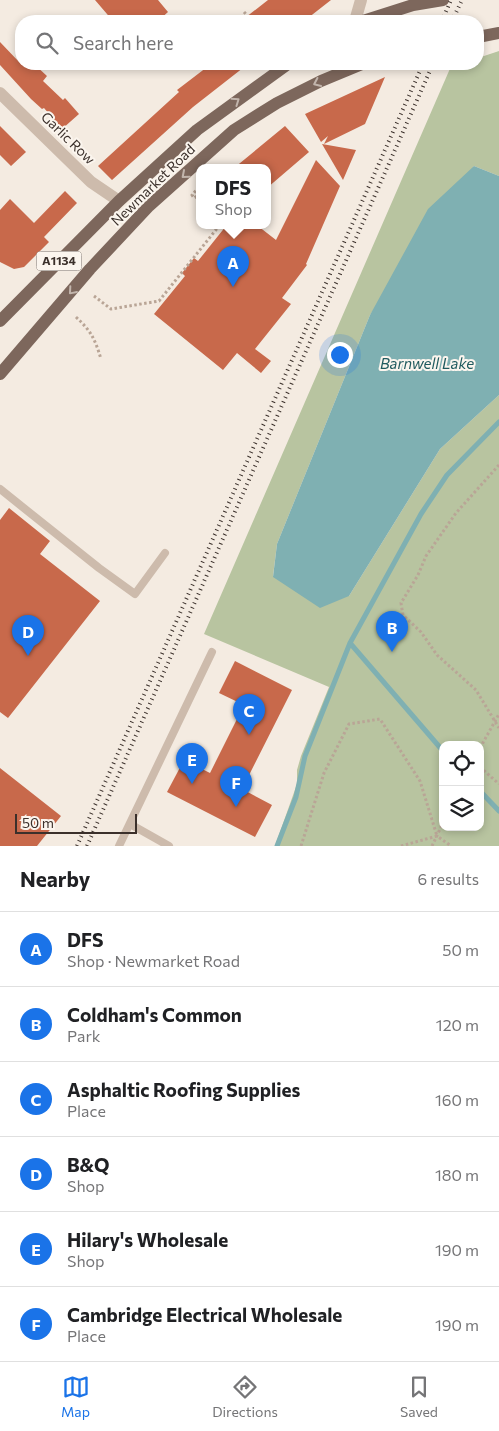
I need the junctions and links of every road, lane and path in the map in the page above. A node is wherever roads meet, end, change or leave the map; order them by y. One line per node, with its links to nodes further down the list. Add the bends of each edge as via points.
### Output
1 (361, 0): 5 (street)
2 (443, 0): 6 (main road)
3 (244, 12): 4 (path)
4 (247, 15)
5 (357, 15)
6 (382, 15)
7 (280, 70): 10 (main road, Newmarket Road / A1134, one-way to 7, via 197,130)
8 (348, 70): 16 (main road, Newmarket Road / A1134, one-way to 16, via 277,103 234,130 149,206)
9 (0, 93): 10 (street, Garlic Row, via 91,182)
10 (119, 201): 14 (main road, Newmarket Road / A1134)
11 (217, 229): 12 (path, via 159,301 111,308)
12 (94, 296)
13 (76, 317): 15 (path, via 96,341)
14 (0, 320)
15 (101, 359)
16 (0, 374)
17 (499, 465): 22 (path, via 456,513 426,556 401,603 404,615 437,654 476,690)
18 (0, 489): 19 (lane, via 135,594)
19 (165, 552)
20 (212, 652): 27 (lane)
21 (499, 714): 22 (path)
22 (496, 720): 23 (path); 24 (path)
23 (499, 728)
24 (484, 741)
25 (484, 771): 26 (path)
26 (499, 784)
27 (130, 824): 30 (lane); 31 (lane)
28 (439, 831): 29 (path)
29 (437, 836): 32 (path, via 420,781 380,719 349,724 324,773); 33 (path); 34 (path); 35 (path)
30 (119, 846)
31 (169, 846)
32 (301, 846)
33 (401, 846)
34 (432, 846)
35 (452, 846)

